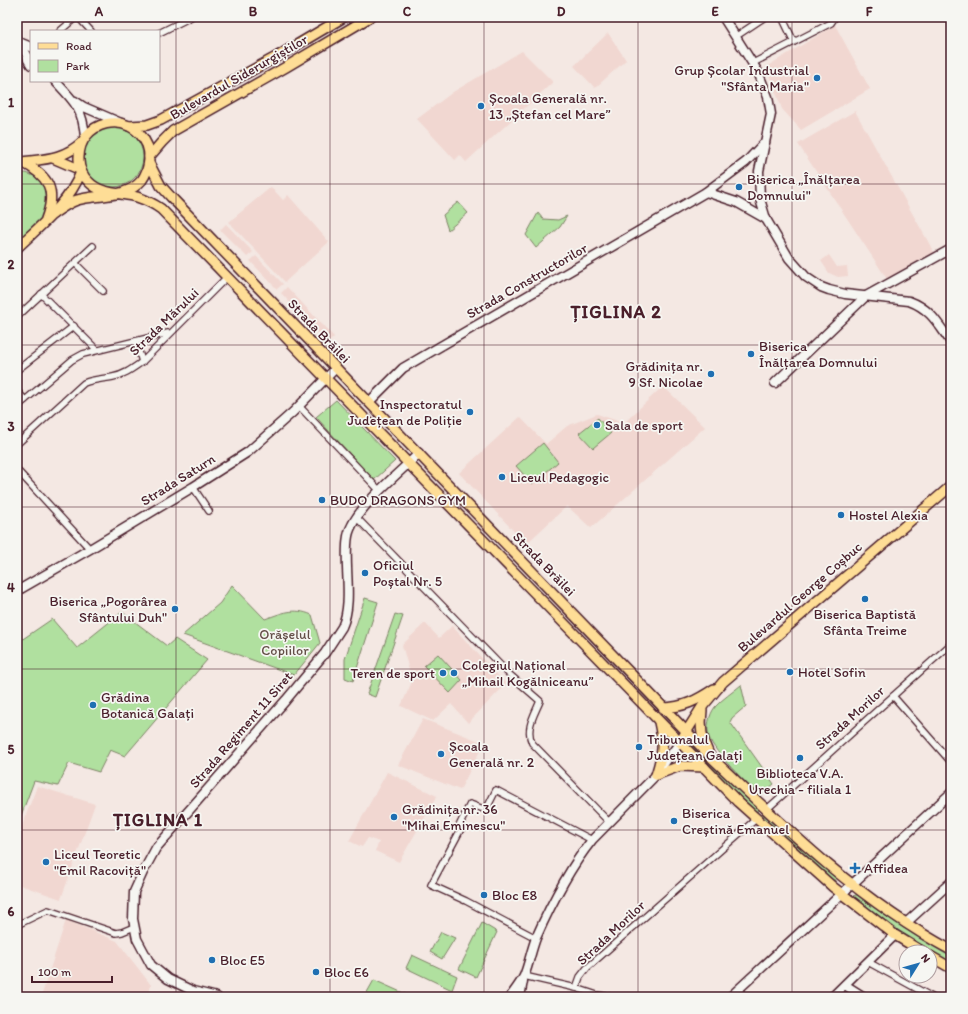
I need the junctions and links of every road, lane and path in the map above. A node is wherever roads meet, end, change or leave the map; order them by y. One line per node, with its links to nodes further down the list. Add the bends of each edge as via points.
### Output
1 (191, 17): 12 (street)
2 (344, 17): 21 (main road, Bulevardul Siderurgiștilor, via 161,120)
3 (359, 17): 9 (street)
4 (370, 17): 9 (main road, Bulevardul Siderurgiștilor)
5 (722, 17): 13 (street)
6 (765, 17): 13 (street)
7 (782, 17): 15 (street)
8 (835, 18): 15 (street, via 831,23)
9 (354, 26): 25 (main road, Bulevardul Siderurgiștilor, via 173,131)
10 (61, 30): 11 (street, via 79,18)
11 (90, 30)
12 (160, 32)
13 (735, 37): 18 (street)
14 (18, 41): 16 (street)
15 (794, 42): 18 (street)
16 (30, 50): 17 (street, via 28,60)
17 (30, 63)
18 (753, 63): 23 (street, via 766,88 770,107)
19 (56, 82): 20 (street)
20 (73, 100): 21 (street); 22 (street, via 83,119)
21 (126, 125): 22 (main road, via 114,122 101,125); 25 (main road, Strada Brăilei, via 138,131 144,139)
22 (84, 139): 24 (main road, via 67,154); 27 (main road, via 79,157)
23 (765, 142): 28 (street, Strada Constructorilor, via 746,162); 31 (street, via 758,180)
24 (53, 158): 26 (main road); 27 (main road)
25 (149, 160): 29 (main road, via 146,173 141,180); 48 (main road, Strada Brăilei, via 162,186 171,197)
26 (20, 162): 32 (main road, via 38,171 49,186 51,200)
27 (81, 171): 29 (main road, Strada Brăilei, via 88,182 97,189); 30 (main road, via 72,190)
28 (706, 192): 31 (street, via 736,202); 54 (street, Strada Constructorilor, via 403,368)
29 (119, 193): 30 (main road, via 77,200); 37 (main road, Strada Brăilei, via 139,198 161,209)
30 (53, 214): 32 (main road)
31 (766, 218): 40 (street, via 789,258 806,277 829,290)
32 (45, 220): 34 (main road)
33 (92, 246): 36 (street)
34 (17, 248)
35 (951, 249): 40 (street)
36 (75, 263): 38 (street); 39 (street)
37 (227, 277): 43 (street, Strada Mărului); 50 (main road, Strada Brăilei)
38 (103, 292)
39 (41, 294): 41 (street); 42 (street)
40 (866, 296): 45 (street, via 916,304 933,316); 51 (street)
41 (17, 316)
42 (74, 326): 46 (street); 49 (street)
43 (170, 332): 44 (street); 47 (street, Strada Mărului)
44 (136, 341): 46 (street); 47 (street)
45 (951, 342)
46 (97, 350): 53 (street, via 72,360)
47 (142, 362): 57 (street, Strada Mărului, via 121,375 84,383)
48 (336, 368): 50 (street, Strada Saturn); 54 (main road, Strada Brăilei)
49 (17, 370)
50 (326, 379): 55 (street, Strada Saturn); 59 (main road, Strada Brăilei)
51 (775, 383)
52 (17, 391): 53 (street)
53 (25, 400): 56 (street)
54 (369, 402): 58 (main road, Strada Brăilei)
55 (299, 406): 62 (street, Strada Saturn, via 248,452); 63 (street)
56 (17, 407)
57 (17, 444)
58 (419, 453): 59 (street, Strada Regiment 11 Siret); 72 (main road, Strada Brăilei)
59 (409, 463): 63 (street, Strada Regiment 11 Siret); 73 (main road, Strada Brăilei)
60 (17, 470): 66 (street)
61 (951, 486): 69 (main road, Bulevardul George Coșbuc)
62 (193, 487): 64 (street); 66 (street, Strada Saturn)
63 (380, 491): 65 (street, Strada Regiment 11 Siret)
64 (209, 512)
65 (356, 517): 83 (street, via 509,674 540,700 529,728 532,743); 90 (street, Strada Regiment 11 Siret, via 348,535 347,606 342,627 325,653 286,700 156,848 134,892)
66 (90, 549): 67 (street, Strada Saturn)
67 (17, 591)
68 (951, 644): 70 (street, Strada Morilor)
69 (723, 682): 71 (main road, Bulevardul George Coșbuc); 72 (main road, via 682,706)
70 (893, 696): 77 (street); 81 (street, Strada Morilor)
71 (702, 707): 74 (main road, Bulevardul George Coșbuc); 76 (main road, via 702,737)
72 (662, 708): 74 (main road, Strada Brăilei)
73 (659, 722): 75 (main road, Strada Brăilei); 79 (main road, via 663,749)
74 (686, 732): 75 (main road, Bulevardul George Coșbuc); 76 (main road, Strada Brăilei)
75 (680, 742): 78 (main road, Strada Brăilei); 79 (street)
76 (712, 758): 81 (main road, Strada Brăilei)
77 (951, 762)
78 (704, 768): 79 (main road, via 680,766); 82 (main road, Strada Brăilei)
79 (656, 775): 83 (street)
80 (951, 793): 86 (street)
81 (766, 810): 86 (main road, Strada Brăilei)
82 (756, 819): 87 (main road, Strada Brăilei); 100 (street, Strada Morilor, via 587,968)
83 (609, 822): 84 (street)
84 (592, 840): 92 (street, via 567,875); 92 (street, via 496,790 486,810 470,804 459,826 461,829 431,885)
85 (951, 882): 88 (street)
86 (852, 884): 87 (street); 88 (main road, Strada Brăilei)
87 (842, 893): 91 (main road, Strada Brăilei); 105 (street)
88 (906, 923): 94 (main road, Strada Brăilei)
89 (17, 926): 90 (street, via 48,910 116,933)
90 (134, 927): 101 (street, Strada Regiment 11 Siret, via 137,939 151,965 168,979 194,991)
91 (895, 935): 93 (main road, Strada Brăilei); 96 (street)
92 (536, 938): 98 (street)
93 (910, 944)
94 (951, 950)
95 (938, 961): 97 (main road)
96 (868, 962): 99 (street); 108 (street)
97 (951, 968)
98 (523, 977): 100 (street); 102 (street); 103 (street)
99 (845, 985): 106 (street); 107 (street)
100 (576, 988): 104 (street)
101 (217, 997)
102 (510, 997)
103 (520, 997)
104 (611, 997)
105 (730, 997)
106 (832, 997)
107 (864, 997)
108 (932, 997)

